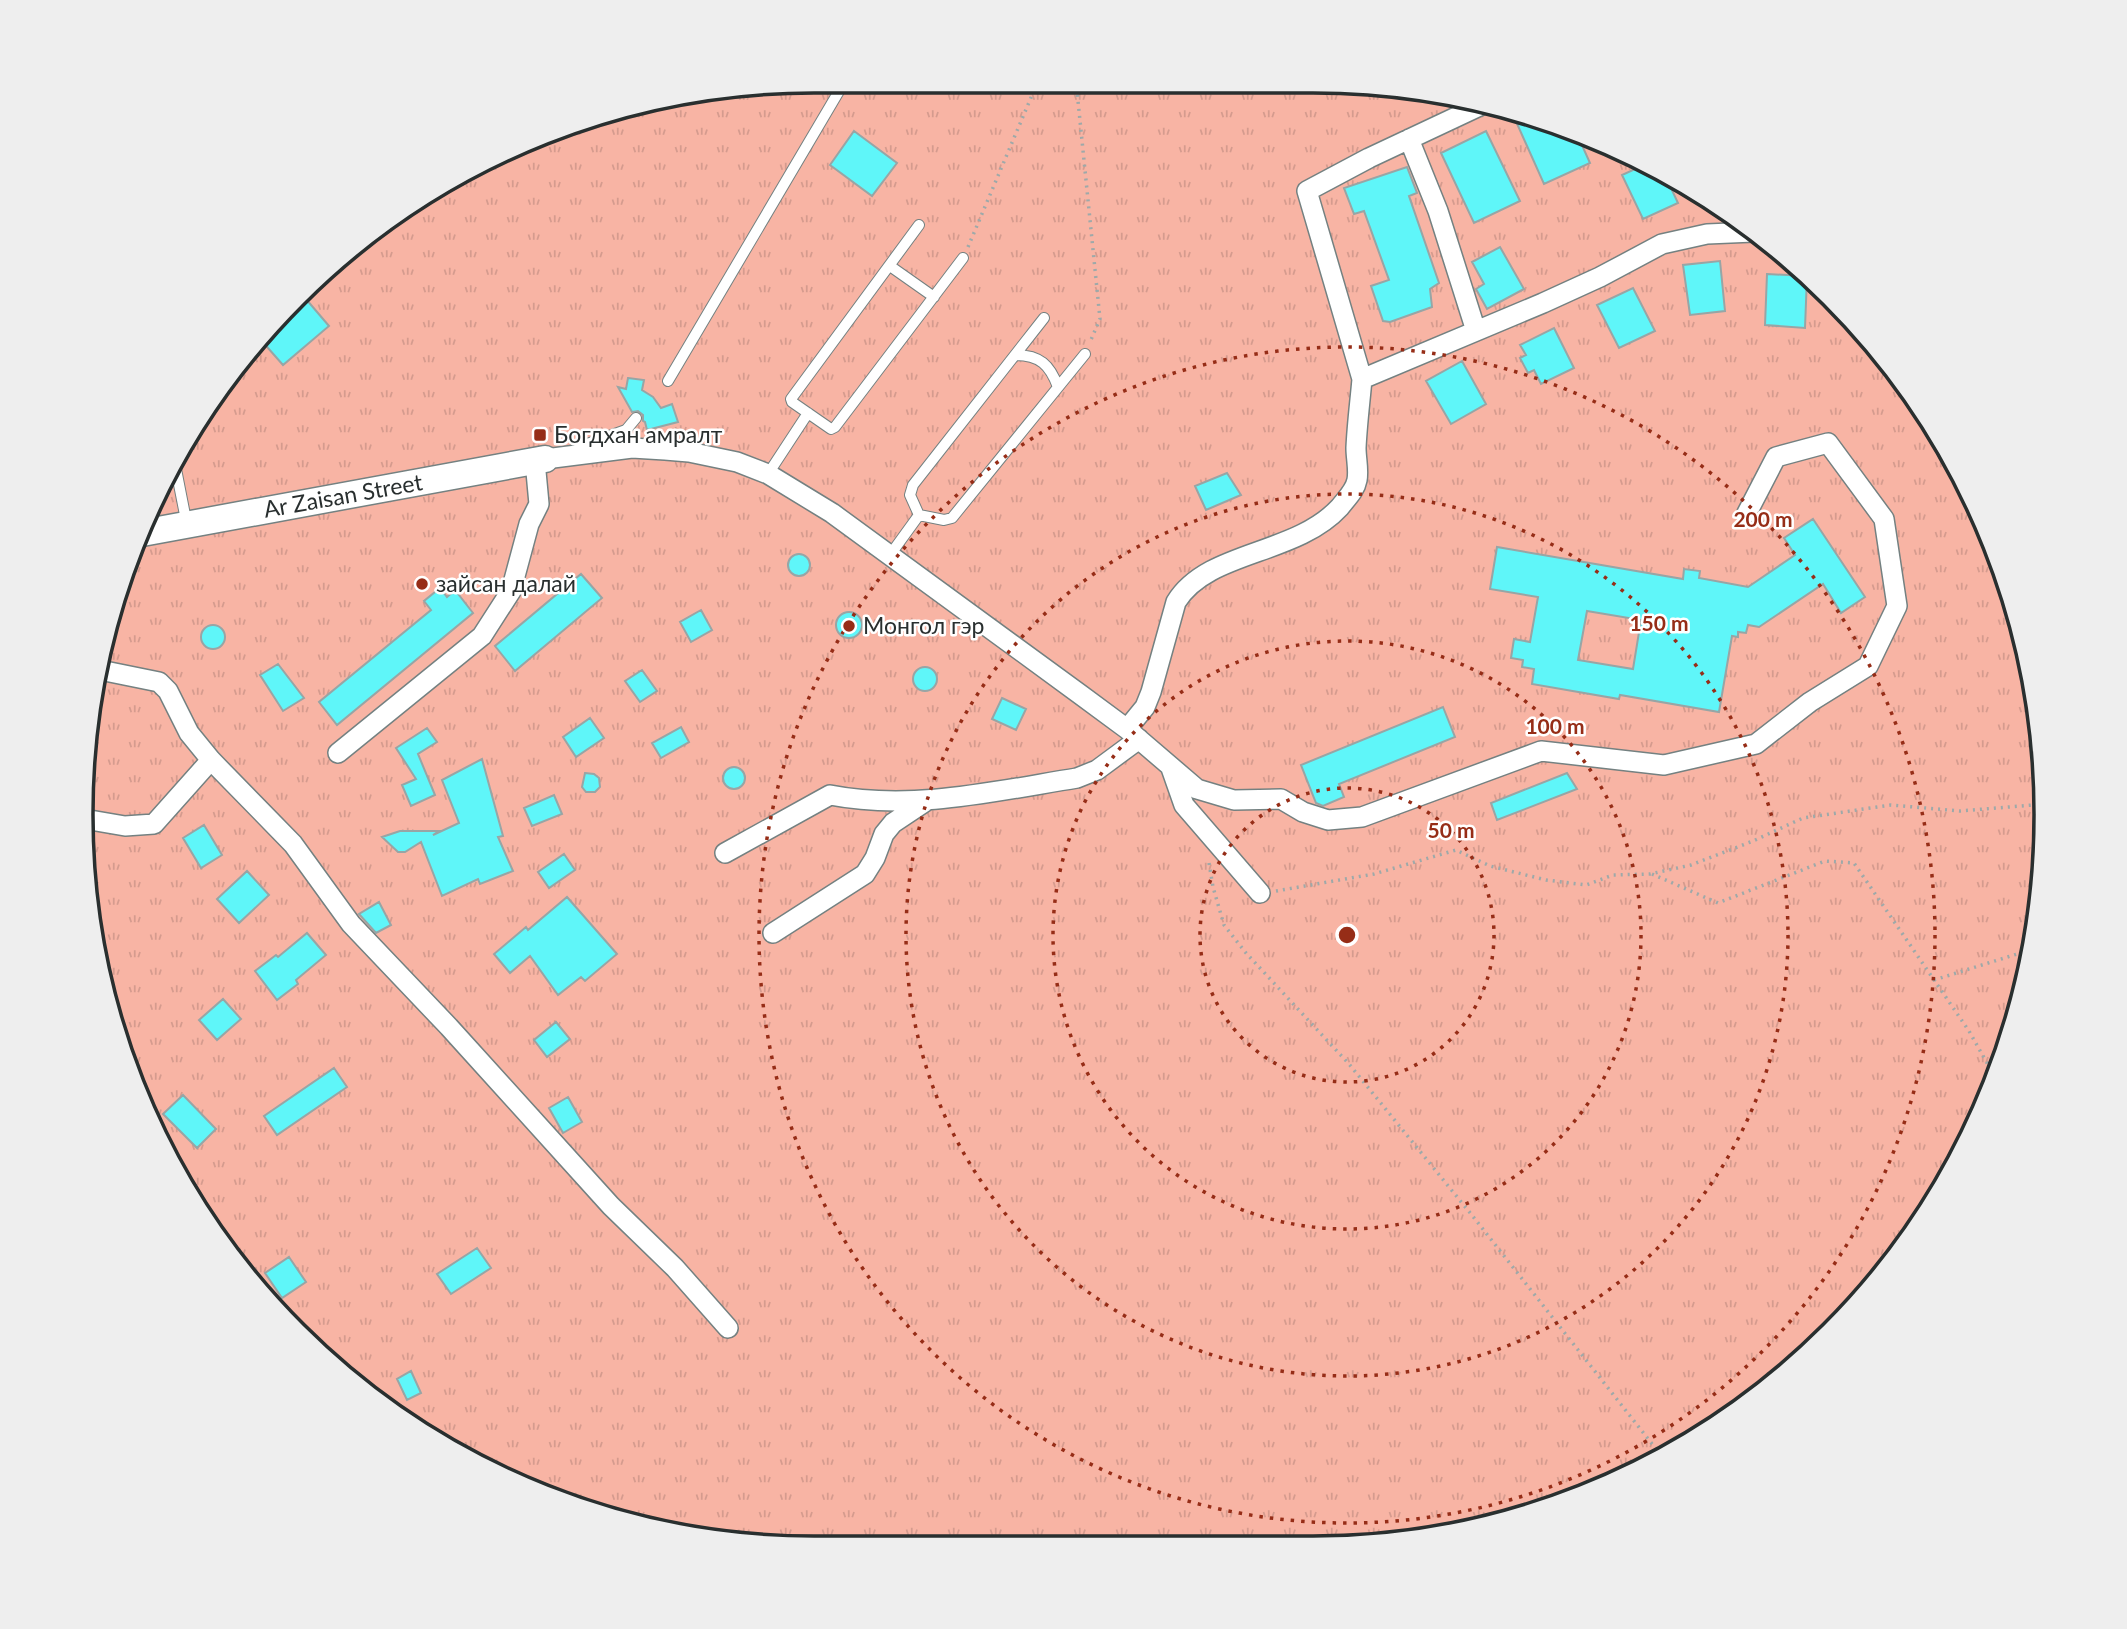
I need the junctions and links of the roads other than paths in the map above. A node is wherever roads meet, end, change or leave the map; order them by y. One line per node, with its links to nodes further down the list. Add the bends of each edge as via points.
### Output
1 (837, 93): 14 (lane)
2 (1470, 111): 3 (street)
3 (1409, 139): 10 (street, via 1438,211); 13 (street, via 1307,191)
4 (919, 225): 7 (lane)
5 (1739, 233): 10 (street, via 1662,244)
6 (963, 258): 8 (lane)
7 (890, 266): 8 (lane); 16 (lane, via 791,398)
8 (934, 297): 16 (lane, via 835,427 831,429)
9 (1044, 318): 12 (lane)
10 (1476, 331): 13 (street)
11 (1085, 354): 15 (lane)
12 (1015, 355): 15 (lane, via 1028,355 1046,365); 22 (lane, via 914,485 910,495)
13 (1362, 379): 27 (street, via 1357,482 1349,496 1313,529 1222,565 1183,590)
14 (668, 380)
15 (1058, 387): 22 (lane, via 952,518)
16 (808, 413): 19 (lane)
17 (636, 418): 18 (lane, via 620,433)
18 (540, 460): 19 (street, via 632,449 665,450 737,462); 23 (street, Ar Zaisan Street); 28 (street, via 539,504 511,591 482,636)
19 (768, 474): 25 (street)
20 (177, 476): 23 (lane)
21 (1747, 513): 30 (street, via 1776,457 1828,443 1884,519 1897,606 1868,666 1810,702 1756,744 1664,765 1541,751 1362,817 1328,820 1281,799 1234,800 1197,789)
22 (919, 515): 25 (lane)
23 (187, 525): 24 (street, Ar Zaisan Street)
24 (151, 531)
25 (890, 555): 27 (street)
26 (108, 672): 29 (street, via 159,682)
27 (1133, 734): 30 (street); 31 (street, via 1097,770 1077,778)
28 (338, 752)
29 (211, 760): 32 (street, via 154,824 125,826); 36 (street, via 293,844 351,924)
30 (1170, 766): 34 (street, via 1184,805)
31 (926, 802): 33 (street, via 830,795); 35 (street, via 893,823 865,874)
32 (93, 821)
33 (725, 853)
34 (1260, 893)
35 (773, 933)
36 (728, 1328)

